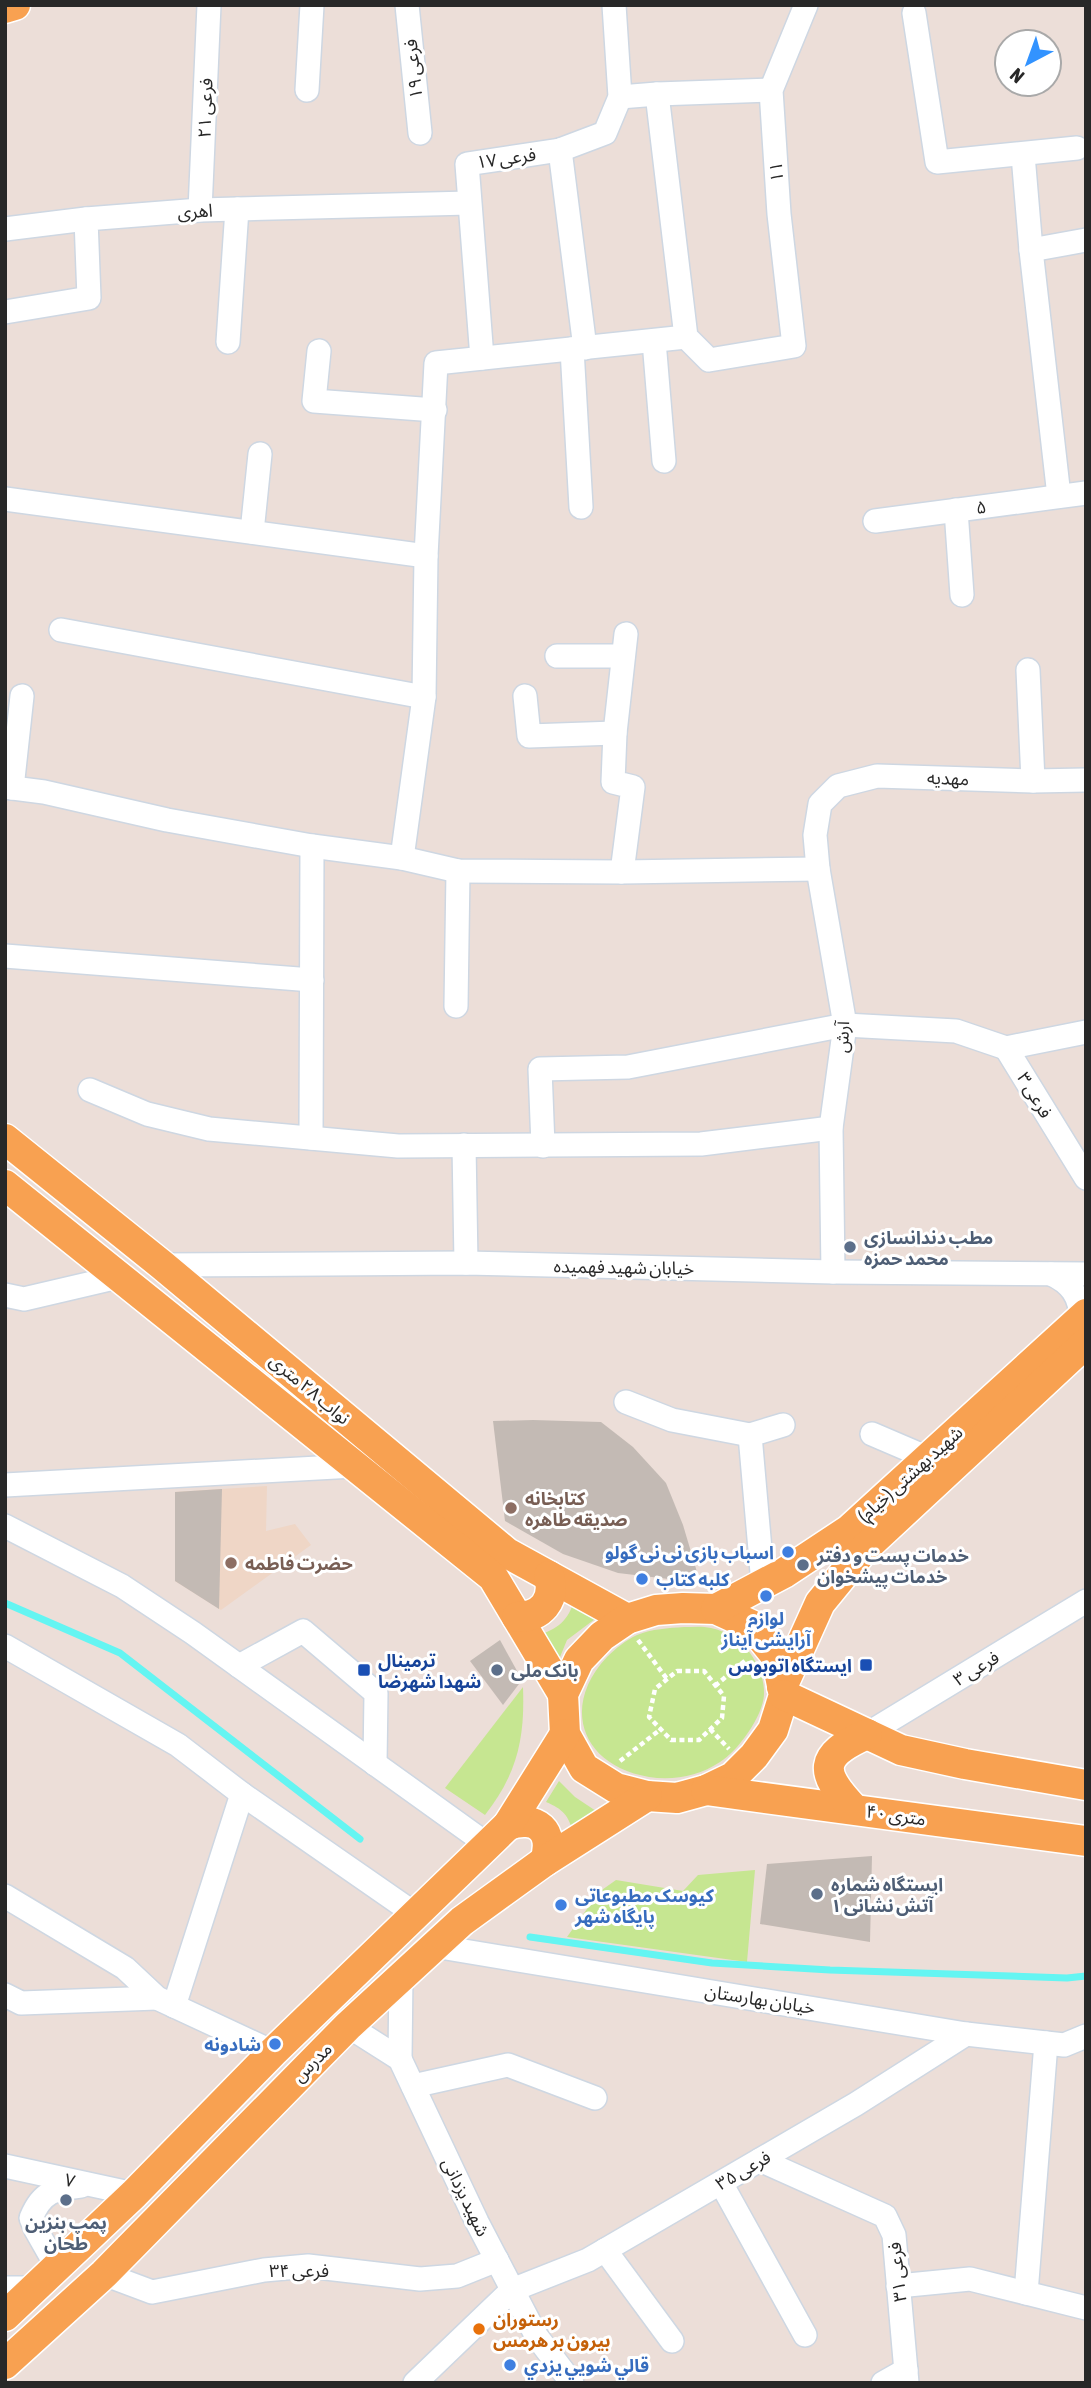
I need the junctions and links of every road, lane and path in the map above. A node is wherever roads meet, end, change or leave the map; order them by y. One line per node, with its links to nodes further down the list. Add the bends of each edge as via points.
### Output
1 (15, 5): 7 (main road)
2 (209, 5): 19 (street, فرعی ۲۱)
3 (312, 5): 9 (street)
4 (407, 5): 13 (street, فرعی ۱۹)
5 (614, 5): 12 (street, فرعی ۱۷)
6 (806, 5): 10 (street, ۱۱)
7 (5, 8)
8 (914, 13): 16 (street, via 937,162)
9 (307, 89)
10 (771, 90): 11 (street); 25 (street, ۱۱, via 794,346 709,360)
11 (657, 94): 12 (street); 25 (street)
12 (620, 97): 15 (street, فرعی ۱۷, via 605,133)
13 (420, 133)
14 (1077, 148): 16 (street)
15 (560, 150): 17 (street, فرعی ۱۷, via 467,164); 28 (street)
16 (1023, 155): 23 (street)
17 (470, 203): 18 (street, اهری); 30 (street, فرعی ۱۷)
18 (237, 209): 19 (street, اهری); 27 (street)
19 (200, 210): 20 (street, اهری)
20 (86, 219): 21 (street, اهری); 24 (street, via 89,298)
21 (5, 229)
22 (1086, 240): 23 (street)
23 (1031, 250): 35 (street)
24 (5, 312)
25 (686, 337): 26 (street)
26 (654, 341): 28 (street); 33 (street)
27 (228, 342)
28 (579, 348): 30 (street); 37 (street)
29 (318, 351): 31 (street, via 314,401)
30 (482, 358): 31 (street, via 436,363)
31 (435, 410): 41 (street)
32 (260, 454): 40 (street)
33 (664, 461)
34 (1086, 493): 35 (street, ۵)
35 (1059, 496): 38 (street, ۵)
36 (5, 499): 40 (street)
37 (581, 507)
38 (956, 510): 39 (street, ۵); 42 (street)
39 (876, 521)
40 (252, 532): 41 (street)
41 (426, 556): 48 (street)
42 (962, 595)
43 (61, 630): 48 (street)
44 (557, 656): 49 (street, via 624,645)
45 (1028, 670): 51 (street)
46 (23, 696): 52 (street)
47 (524, 696): 49 (street, via 528,736)
48 (424, 697): 55 (street)
49 (615, 733): 58 (street, via 613,782 633,787)
50 (1086, 779): 51 (street, مهدیه)
51 (1033, 781): 53 (street, مهدیه, via 877,776 838,786)
52 (9, 787): 54 (street)
53 (820, 804): 56 (street, آرش, via 815,835)
54 (312, 846): 55 (street); 60 (street)
55 (402, 858): 57 (street)
56 (818, 869): 58 (street); 62 (street, آرش)
57 (458, 871): 58 (street); 61 (street)
58 (622, 872)
59 (5, 957): 60 (street)
60 (312, 981): 67 (street)
61 (456, 1006)
62 (845, 1025): 64 (street, via 956,1031); 66 (street, آرش); 70 (street, via 628,1067 540,1069)
63 (1086, 1032): 64 (street)
64 (1006, 1048): 71 (street, فرعی ۳)
65 (90, 1090): 67 (street, via 147,1114 209,1129)
66 (831, 1128): 70 (street, via 701,1144); 75 (street, آرش)
67 (311, 1138): 69 (street, via 398,1146)
68 (5, 1139): 74 (main road, نواب ۲۸ متری)
69 (464, 1145): 70 (street); 73 (street)
70 (543, 1146)
71 (1086, 1178)
72 (5, 1185): 78 (main road, نواب ۲۸ متری)
73 (467, 1263): 74 (street, خیابان شهید فهمیده); 75 (street, خیابان شهید فهمیده)
74 (162, 1265): 89 (main road, نواب ۲۸ متری, via 507,1553)
75 (833, 1272): 76 (street, خیابان شهید فهمیده)
76 (1051, 1274): 77 (street, خیابان شهید فهمیده); 80 (street, via 1078,1297)
77 (1086, 1274)
78 (118, 1278): 79 (street, via 24,1298); 86 (main road, نواب ۲۸ متری)
79 (5, 1295)
80 (1084, 1325): 85 (main road, شهید بهشتی (خیام)); 100 (main road, شهید بهشتی (خیام), via 865,1549 820,1603)
81 (626, 1402): 84 (street, via 672,1420)
82 (783, 1426): 84 (street)
83 (872, 1434): 85 (street)
84 (750, 1435): 90 (street)
85 (928, 1458): 90 (main road, شهید بهشتی (خیام), via 849,1530)
86 (354, 1466): 87 (street); 93 (main road, نواب ۲۸ متری, via 493,1577)
87 (5, 1485)
88 (5, 1526): 97 (street, via 122,1586)
89 (549, 1576): 93 (main road, via 548,1603 535,1615); 94 (main road, نواب ۲۸ متری)
90 (763, 1584): 92 (main road, شهید بهشتی (خیام))
91 (1086, 1601): 104 (street, فرعی ۳)
92 (716, 1609): 94 (main road, via 656,1610); 95 (main road, via 751,1625)
93 (517, 1617): 101 (main road, نواب ۲۸ متری)
94 (627, 1619): 98 (path); 101 (main road, via 579,1660)
95 (764, 1642): 99 (path); 100 (main road, via 776,1656)
96 (5, 1646): 109 (street, via 178,1745)
97 (239, 1666): 105 (street); 105 (street, via 303,1631 376,1693)
98 (667, 1679): 99 (path, via 677,1671 704,1671); 102 (path, via 655,1689 649,1717)
99 (715, 1686): 102 (path, via 724,1696 722,1718 699,1740 671,1740)
100 (783, 1691): 104 (main road); 108 (main road, شهید بهشتی (خیام), via 773,1730 754,1756 733,1777)
101 (563, 1694): 103 (main road)
102 (661, 1729): 106 (path)
103 (565, 1734): 106 (main road, via 584,1768); 112 (main road, مدرس)
104 (867, 1734): 107 (main road, via 901,1749); 111 (main road, via 845,1744 831,1758 828,1772 835,1789)
105 (375, 1764): 112 (street)
106 (599, 1777): 110 (main road, via 616,1788)
107 (1086, 1785)
108 (706, 1790): 110 (main road, via 677,1798); 111 (main road, ۴۰ متری)
109 (242, 1794): 116 (street); 120 (street)
110 (647, 1796): 114 (main road, مدرس)
111 (854, 1809): 113 (main road, ۴۰ متری)
112 (498, 1835): 114 (main road, via 522,1820 536,1823 546,1833 550,1847); 116 (main road, مدرس)
113 (1086, 1841)
114 (545, 1861): 117 (main road, مدرس)
115 (5, 1896): 120 (street, via 125,1968)
116 (415, 1914): 125 (main road, مدرس)
117 (434, 1946): 118 (main road, مدرس); 122 (street, خیابان بهارستان)
118 (401, 1975): 121 (main road, مدرس); 126 (street)
119 (11, 2001): 120 (street)
120 (166, 2002): 125 (street)
121 (348, 2026): 126 (street); 137 (main road, مدرس)
122 (966, 2034): 124 (street, خیابان بهارستان); 129 (street, فرعی ۳۵)
123 (1086, 2036): 124 (street, خیابان بهارستان, via 1064,2045)
124 (1046, 2042): 142 (street)
125 (273, 2052): 133 (main road, مدرس)
126 (400, 2059): 127 (street, شهید یزدانی)
127 (413, 2086): 128 (street, via 508,2066); 135 (street, شهید یزدانی)
128 (595, 2098)
129 (760, 2160): 131 (street, فرعی ۳۵); 138 (street, فرعی ۳۱, via 885,2216 894,2235)
130 (5, 2166): 132 (street, ۷)
131 (721, 2183): 134 (street, فرعی ۳۵); 145 (street)
132 (92, 2185): 133 (street, ۷); 136 (street, via 56,2189 37,2204 32,2218)
133 (134, 2194): 136 (main road, مدرس)
134 (606, 2250): 141 (street, فرعی ۳۵); 146 (street)
135 (496, 2260): 137 (street, فرعی ۳۴, via 457,2276 420,2279 308,2266 152,2292); 141 (street, شهید یزدانی)
136 (57, 2267): 140 (main road, مدرس)
137 (104, 2274): 147 (main road, مدرس)
138 (898, 2286): 142 (street, via 970,2279); 148 (street, فرعی ۳۱)
139 (5, 2288): 140 (street)
140 (35, 2288): 144 (main road, مدرس)
141 (512, 2290): 149 (street); 150 (street, شهید یزدانی, via 537,2337)
142 (1026, 2293): 143 (street)
143 (1086, 2308)
144 (5, 2316)
145 (806, 2335)
146 (672, 2341)
147 (5, 2364)
148 (907, 2376): 151 (street)
149 (425, 2379)
150 (572, 2383)
151 (883, 2383)

